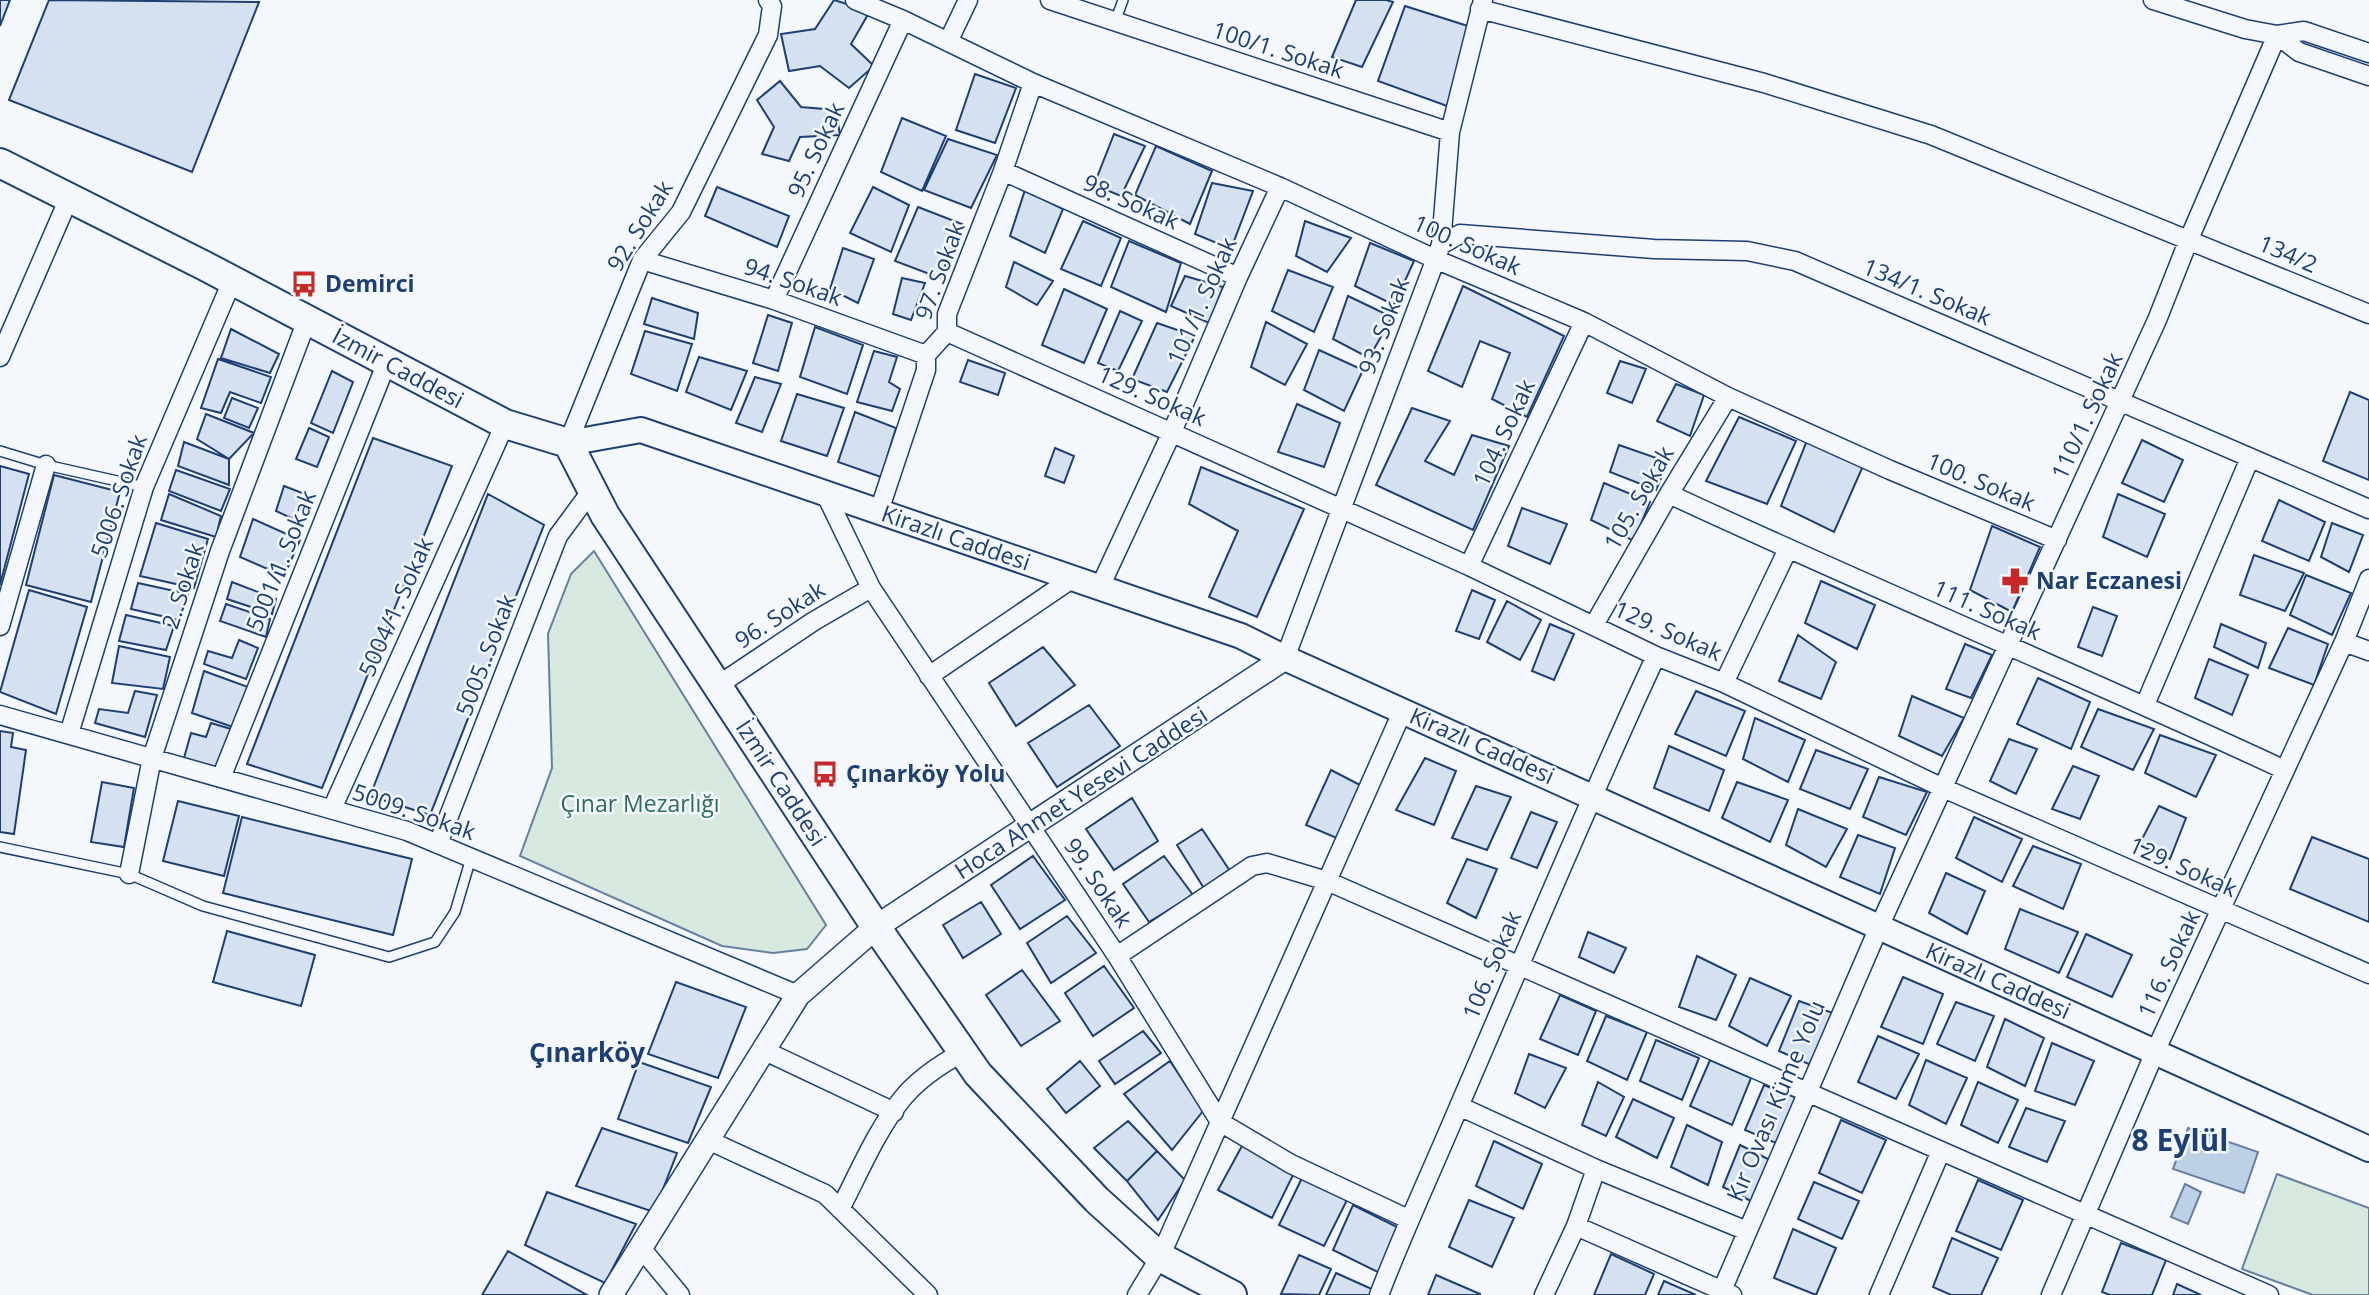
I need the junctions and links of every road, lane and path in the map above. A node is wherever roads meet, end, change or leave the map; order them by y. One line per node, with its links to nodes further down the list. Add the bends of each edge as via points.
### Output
1 (768, 0): 22 (street, 92. Sokak, via 772,6 768,35 681,212)
2 (855, 0): 8 (street, 100. Sokak)
3 (968, 0): 11 (street)
4 (1050, 0): 9 (street, 100/1. Sokak)
5 (1123, 0): 9 (lane)
6 (2153, 0): 10 (street)
7 (1481, 5): 15 (street, 93. Sokak); 20 (street, 134/2, via 1764,83 1931,135)
8 (903, 20): 11 (street, 100. Sokak); 25 (street, 95. Sokak)
9 (1115, 22): 15 (street, 100/1. Sokak)
10 (2277, 35): 12 (street, via 2304,31); 13 (street, via 2300,52); 20 (street, 110/1. Sokak)
11 (948, 42): 14 (street, 100. Sokak)
12 (2369, 53)
13 (2369, 76)
14 (1033, 83): 17 (street, 97. Sokak); 18 (street, 100. Sokak)
15 (1450, 132): 21 (street, 93. Sokak)
16 (0, 163): 19 (main road, İzmir Caddesi)
17 (1003, 171): 23 (street, 98. Sokak); 29 (street, 97. Sokak, via 947,314)
18 (1280, 187): 21 (street, 100. Sokak); 23 (street, 101/1. Sokak)
19 (69, 198): 24 (main road, İzmir Caddesi); 31 (street)
20 (2189, 239): 26 (street, 134/2); 34 (street, 110/1. Sokak)
21 (1438, 252): 28 (street, 100. Sokak); 34 (street, 134/1. Sokak, via 1460,234 1654,249 1747,251 1795,261); 45 (street, 93. Sokak)
22 (642, 260): 25 (street, 94. Sokak); 37 (street, 92. Sokak)
23 (1238, 277): 36 (street, 101/1. Sokak)
24 (232, 281): 27 (main road, İzmir Caddesi); 41 (street, 5006. Sokak)
25 (774, 300): 30 (street, 94. Sokak)
26 (2369, 314)
27 (307, 320): 32 (main road, İzmir Caddesi); 69 (street, 2. Sokak, via 220,551)
28 (1584, 322): 33 (street, 100. Sokak); 50 (street, 104. Sokak)
29 (947, 332): 30 (street, 97. Sokak); 36 (street, 129. Sokak)
30 (926, 355): 47 (street, 97. Sokak, via 926,370)
31 (0, 357)
32 (387, 362): 35 (main road, İzmir Caddesi); 71 (street, 5001/1. Sokak)
33 (1728, 397): 44 (street, 105. Sokak); 48 (street, 100. Sokak)
34 (2120, 402): 39 (street, 134/1. Sokak); 48 (street, 110/1. Sokak)
35 (505, 424): 37 (main road, İzmir Caddesi); 74 (street, 5004/1. Sokak)
36 (1172, 432): 45 (street, 129. Sokak); 53 (street, 101/1. Sokak)
37 (568, 443): 42 (main road, İzmir Caddesi); 43 (main road, Kirazlı Caddesi, via 641,430)
38 (0, 451): 40 (lane)
39 (2250, 458): 46 (street, 134/1. Sokak); 65 (street)
40 (46, 466): 41 (lane); 56 (street)
41 (144, 487): 68 (street, 5006. Sokak)
42 (592, 490): 64 (main road, İzmir Caddesi); 76 (street, 5005. Sokak, via 558,536)
43 (825, 493): 47 (main road, Kirazlı Caddesi); 54 (street, 99. Sokak)
44 (1669, 494): 49 (street, 111. Sokak); 55 (street, 105. Sokak)
45 (1342, 508): 50 (street, 129. Sokak); 61 (street, 93. Sokak)
46 (2369, 509)
47 (879, 511): 51 (main road, Kirazlı Caddesi)
48 (2057, 540): 58 (street, 110/1. Sokak)
49 (1788, 549): 58 (street, 111. Sokak); 63 (street)
50 (1469, 566): 55 (street, 129. Sokak)
51 (1073, 578): 53 (main road, Kirazlı Caddesi); 62 (street)
52 (2369, 579): 57 (street, 116. Sokak)
53 (1100, 587): 61 (main road, Kirazlı Caddesi, via 1241,636)
54 (871, 588): 62 (street, 99. Sokak); 64 (street, 96. Sokak)
55 (1594, 625): 60 (street, 129. Sokak)
56 (0, 626)
57 (2344, 642): 59 (street); 70 (street, 116. Sokak)
58 (2008, 646): 65 (street, 111. Sokak); 72 (street, 110/1. Sokak)
59 (2369, 651)
60 (1656, 656): 63 (street, 129. Sokak); 73 (street, 106. Sokak)
61 (1285, 658): 66 (main road, Kirazlı Caddesi); 75 (street, Hoca Ahmet Yesevi Caddesi)
62 (929, 676): 75 (street, 99. Sokak)
63 (1724, 683): 72 (street, 129. Sokak)
64 (717, 686): 82 (main road, İzmir Caddesi)
65 (2145, 705): 70 (street, 111. Sokak)
66 (1403, 710): 73 (main road, Kirazlı Caddesi); 80 (street)
67 (0, 715): 68 (street, 5009. Sokak)
68 (69, 734): 69 (street, 5009. Sokak)
69 (152, 758): 71 (street, 5009. Sokak); 79 (street, 2. Sokak)
70 (2285, 770): 81 (street, 116. Sokak)
71 (221, 778): 74 (street, 5009. Sokak)
72 (1943, 788): 81 (street, 129. Sokak); 83 (street, 110/1. Sokak)
73 (1591, 796): 83 (main road, Kirazlı Caddesi); 85 (street, 106. Sokak)
74 (332, 810): 76 (street, 5009. Sokak)
75 (1030, 826): 82 (street, Hoca Ahmet Yesevi Caddesi); 84 (street, 99. Sokak)
76 (438, 844): 78 (street, 5009. Sokak)
77 (0, 847): 79 (lane)
78 (471, 858): 79 (lane, via 455,912 435,942 388,957 203,906); 87 (street, 5009. Sokak)
79 (129, 874)
80 (1327, 881): 84 (street, via 1267,863 1252,866); 85 (street); 94 (street)
81 (2221, 910): 86 (street, 129. Sokak); 90 (street, 116. Sokak)
82 (876, 927): 87 (street, Hoca Ahmet Yesevi Caddesi); 89 (main road, İzmir Caddesi)
83 (1879, 927): 90 (main road, Kirazlı Caddesi); 91 (street, Kır Ovası Küme Yolu)
84 (1117, 956): 94 (street, 99. Sokak)
85 (1518, 967): 91 (street); 92 (street, 106. Sokak)
86 (2369, 974)
87 (798, 995): 88 (street, Hoca Ahmet Yesevi Caddesi)
88 (763, 1050): 93 (street); 95 (street, Hoca Ahmet Yesevi Caddesi)
89 (963, 1052): 93 (street, via 938,1066); 105 (main road, İzmir Caddesi, via 978,1074 1097,1200)
90 (2155, 1052): 96 (main road, Kirazlı Caddesi); 100 (street, 116. Sokak)
91 (1807, 1092): 97 (street); 103 (street, Kır Ovası Küme Yolu)
92 (1459, 1106): 98 (street); 101 (street, 106. Sokak)
93 (894, 1112): 99 (street)
94 (1220, 1122): 101 (street, via 1291,1164); 105 (street)
95 (708, 1140): 99 (street, via 825,1194); 104 (street, Hoca Ahmet Yesevi Caddesi)
96 (2369, 1149)
97 (1941, 1153): 100 (street); 115 (street)
98 (1596, 1169): 102 (street); 103 (street)
99 (840, 1209): 110 (street)
100 (2084, 1216): 106 (street); 116 (street, 116. Sokak)
101 (1408, 1219): 113 (street, 106. Sokak)
102 (1576, 1226): 107 (street); 114 (street)
103 (1747, 1231): 107 (street, Kır Ovası Küme Yolu)
104 (641, 1248): 108 (street, Hoca Ahmet Yesevi Caddesi); 109 (street)
105 (1160, 1257): 111 (street); 112 (main road, İzmir Caddesi)
106 (2234, 1288): 117 (street)
107 (1725, 1293)
108 (611, 1295)
109 (680, 1295)
110 (928, 1295)
111 (1137, 1295)
112 (1232, 1295)
113 (1379, 1295)
114 (1544, 1295)
115 (1879, 1295)
116 (2051, 1295)
117 (2269, 1295)

